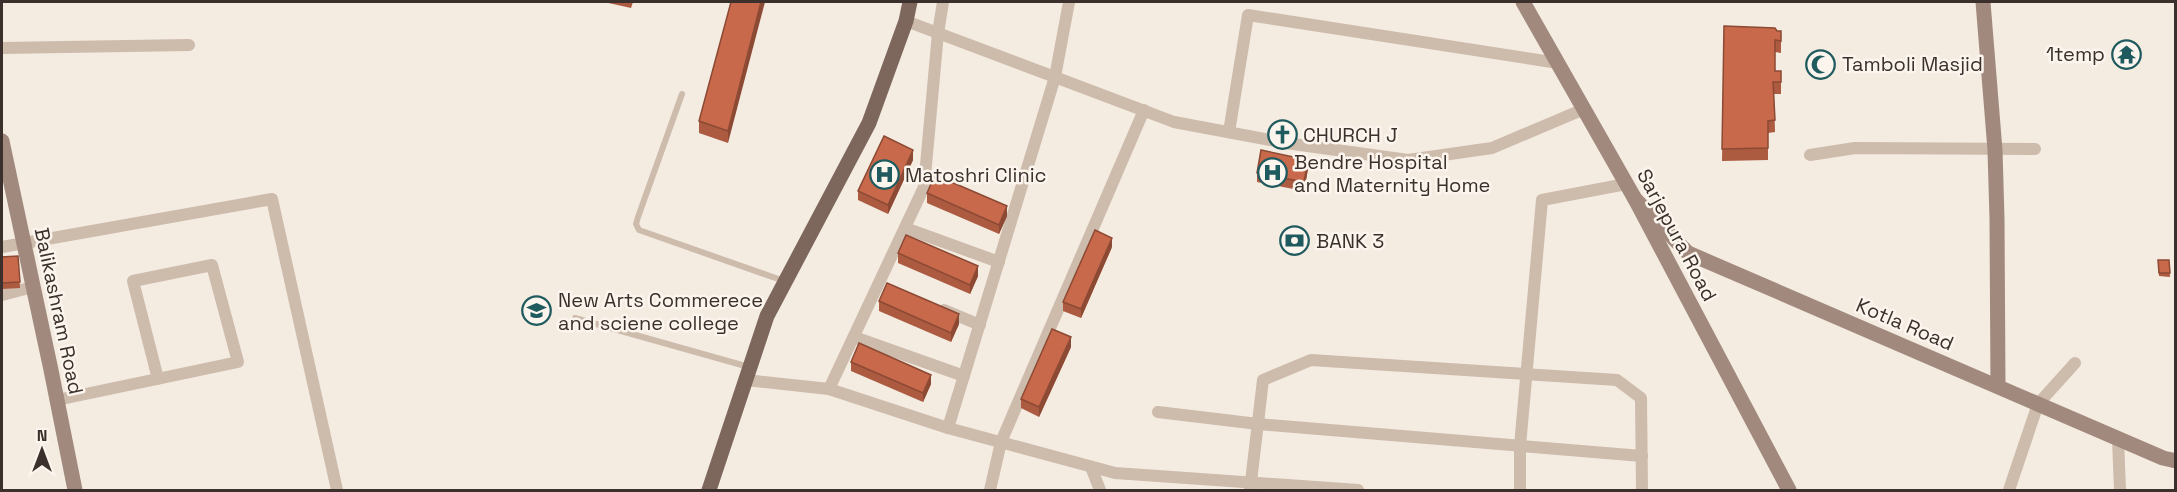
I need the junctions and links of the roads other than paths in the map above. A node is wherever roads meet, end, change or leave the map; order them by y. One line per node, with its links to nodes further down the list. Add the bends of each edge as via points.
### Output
1 (910, 2): 6 (main road)
2 (944, 2): 7 (street)
3 (1069, 2): 11 (street)
4 (1523, 2): 10 (street, Sarjepura Road)
5 (1983, 2): 17 (street)
6 (906, 21): 7 (street); 26 (main road, via 869,123)
7 (938, 33): 11 (street); 22 (street, via 929,189)
8 (189, 45): 9 (street)
9 (2, 48)
10 (1558, 63): 13 (street, Sarjepura Road); 15 (street, via 1248,15)
11 (1055, 77): 14 (street); 25 (street, via 1008,214)
12 (682, 94): 26 (lane, via 638,217 639,230)
13 (1584, 109): 15 (street, via 1492,148 1408,160); 20 (street, Sarjepura Road)
14 (1144, 110): 15 (street, via 1174,122); 46 (street)
15 (1229, 132)
16 (2, 141): 23 (street, Balikashram Road)
17 (1995, 150): 18 (street); 19 (street, via 1855,148); 38 (street)
18 (2035, 150)
19 (1810, 155)
20 (1626, 183): 21 (street, Sarjepura Road); 35 (street, via 1542,200)
21 (1635, 199): 38 (street, Kotla Road, via 1688,253); 60 (street, Sarjepura Road)
22 (905, 228): 25 (street); 32 (street, via 884,286)
23 (23, 243): 24 (street); 27 (street, Balikashram Road); 53 (street, via 272,199)
24 (2, 247)
25 (999, 262): 31 (street)
26 (785, 281): 34 (main road, via 767,316)
27 (33, 287): 28 (street); 40 (street, Balikashram Road)
28 (2, 295)
29 (929, 304): 31 (street)
30 (575, 318): 34 (lane)
31 (980, 325): 36 (street)
32 (854, 337): 36 (street); 39 (street)
33 (2075, 363): 41 (street)
34 (748, 374): 39 (street); 54 (main road)
35 (1525, 374): 43 (street, via 1311,360 1263,380); 47 (street); 48 (street, via 1617,380 1641,398)
36 (964, 376): 44 (street)
37 (158, 379): 37 (street, via 238,362 213,265 133,280); 40 (street)
38 (1998, 386): 41 (street, Kotla Road)
39 (829, 389): 44 (street)
40 (57, 400): 52 (street, Balikashram Road)
41 (2038, 404): 45 (street, Kotla Road); 61 (street)
42 (1158, 412): 43 (street)
43 (1258, 424): 47 (street); 51 (street)
44 (948, 428): 46 (street)
45 (2118, 439): 49 (street, Kotla Road); 62 (street)
46 (1001, 442): 50 (street); 55 (street)
47 (1520, 446): 48 (street); 58 (street)
48 (1642, 456): 59 (street)
49 (2175, 461)
50 (1090, 467): 51 (street); 56 (street)
51 (1251, 487): 57 (street)
52 (75, 490)
53 (337, 490)
54 (709, 490)
55 (990, 490)
56 (1100, 490)
57 (1358, 490)
58 (1520, 490)
59 (1642, 490)
60 (1789, 490)
61 (2009, 490)
62 (2120, 490)

